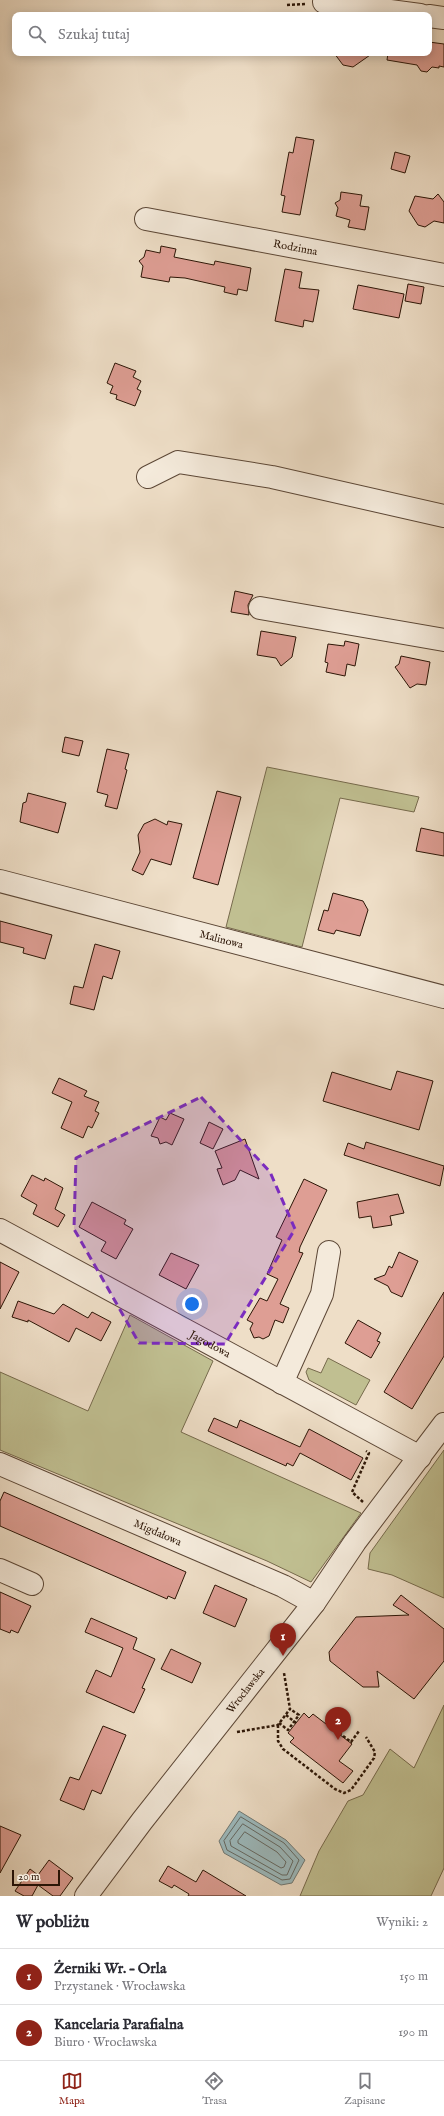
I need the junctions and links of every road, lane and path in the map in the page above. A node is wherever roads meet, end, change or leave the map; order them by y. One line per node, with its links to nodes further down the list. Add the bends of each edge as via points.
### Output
1 (324, 2): 2 (street)
2 (398, 12)
3 (432, 16): 4 (street)
4 (444, 18)
5 (146, 219): 6 (street, Rodzinna)
6 (444, 275)
7 (148, 477): 8 (street, via 178,462 272,477)
8 (444, 516)
9 (260, 608): 10 (street)
10 (444, 640)
11 (0, 881): 12 (street, Malinowa)
12 (444, 997)
13 (0, 1230): 15 (street, Jagodowa)
14 (329, 1252): 15 (street, via 322,1294)
15 (282, 1383): 18 (street, Jagodowa)
16 (444, 1424): 18 (street, Wrocławska)
17 (363, 1450): 20 (path, via 369,1453 352,1492)
18 (420, 1457): 20 (street, Wrocławska)
19 (0, 1464): 23 (street, Migdałowa, via 283,1586)
20 (376, 1516): 23 (street, Wrocławska, via 355,1542)
21 (0, 1570): 22 (street)
22 (32, 1584)
23 (314, 1603): 33 (street, Wrocławska)
24 (284, 1674): 25 (path)
25 (290, 1709): 26 (path); 28 (path, via 299,1715)
26 (286, 1715): 28 (path); 29 (path)
27 (346, 1721): 30 (path, via 338,1732 351,1742)
28 (295, 1722): 29 (path, via 288,1730)
29 (278, 1724): 31 (path); 32 (path, via 278,1741 283,1750 344,1793 351,1790 374,1758 375,1752)
30 (359, 1731)
31 (231, 1733)
32 (366, 1737)
33 (92, 1894)

